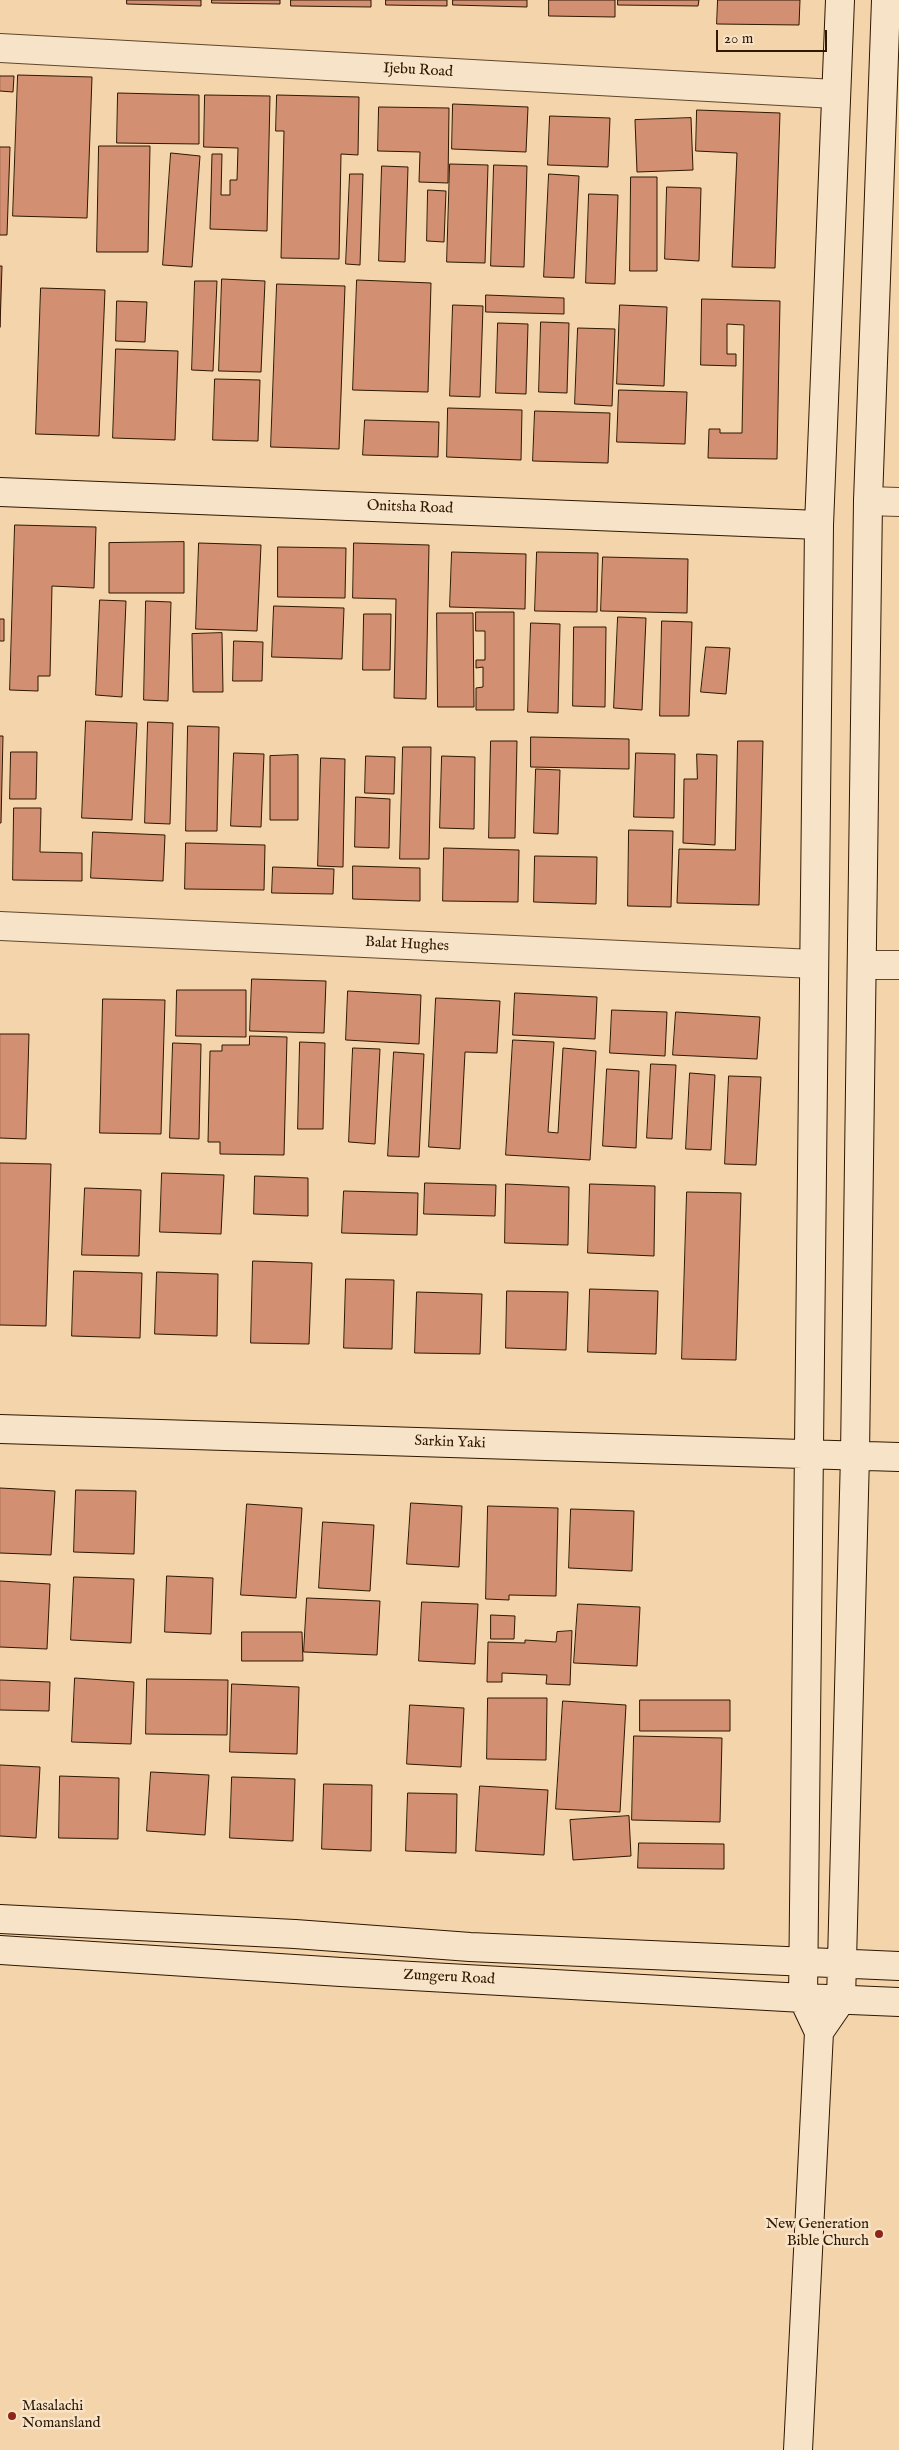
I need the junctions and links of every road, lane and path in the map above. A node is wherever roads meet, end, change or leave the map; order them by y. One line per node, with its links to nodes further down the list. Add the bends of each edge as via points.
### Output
1 (840, 0): 4 (street)
2 (886, 0): 5 (street)
3 (0, 48): 4 (street, Ijebu Road)
4 (835, 94): 9 (street)
5 (890, 98): 7 (street)
6 (0, 492): 9 (street, Onitsha Road)
7 (868, 501): 8 (street); 12 (street)
8 (899, 502)
9 (819, 525): 11 (street)
10 (0, 926): 11 (street, Balat Hughes)
11 (814, 964): 15 (street)
12 (862, 965): 13 (street); 16 (street)
13 (899, 965)
14 (0, 1429): 15 (street, Sarkin Yaki)
15 (808, 1454): 16 (street, Sarkin Yaki); 20 (street)
16 (855, 1455): 17 (street, Sarkin Yaki); 21 (street)
17 (899, 1457)
18 (0, 1919): 20 (street)
19 (0, 1950): 23 (street, Zungeru Road)
20 (803, 1963): 21 (street); 23 (street)
21 (842, 1964): 22 (street); 24 (street)
22 (899, 1966)
23 (802, 1998): 24 (street, Zungeru Road); 26 (street)
24 (841, 2000): 25 (street, Zungeru Road); 26 (street)
25 (899, 2002)
26 (819, 2032): 27 (street)
27 (798, 2450)

